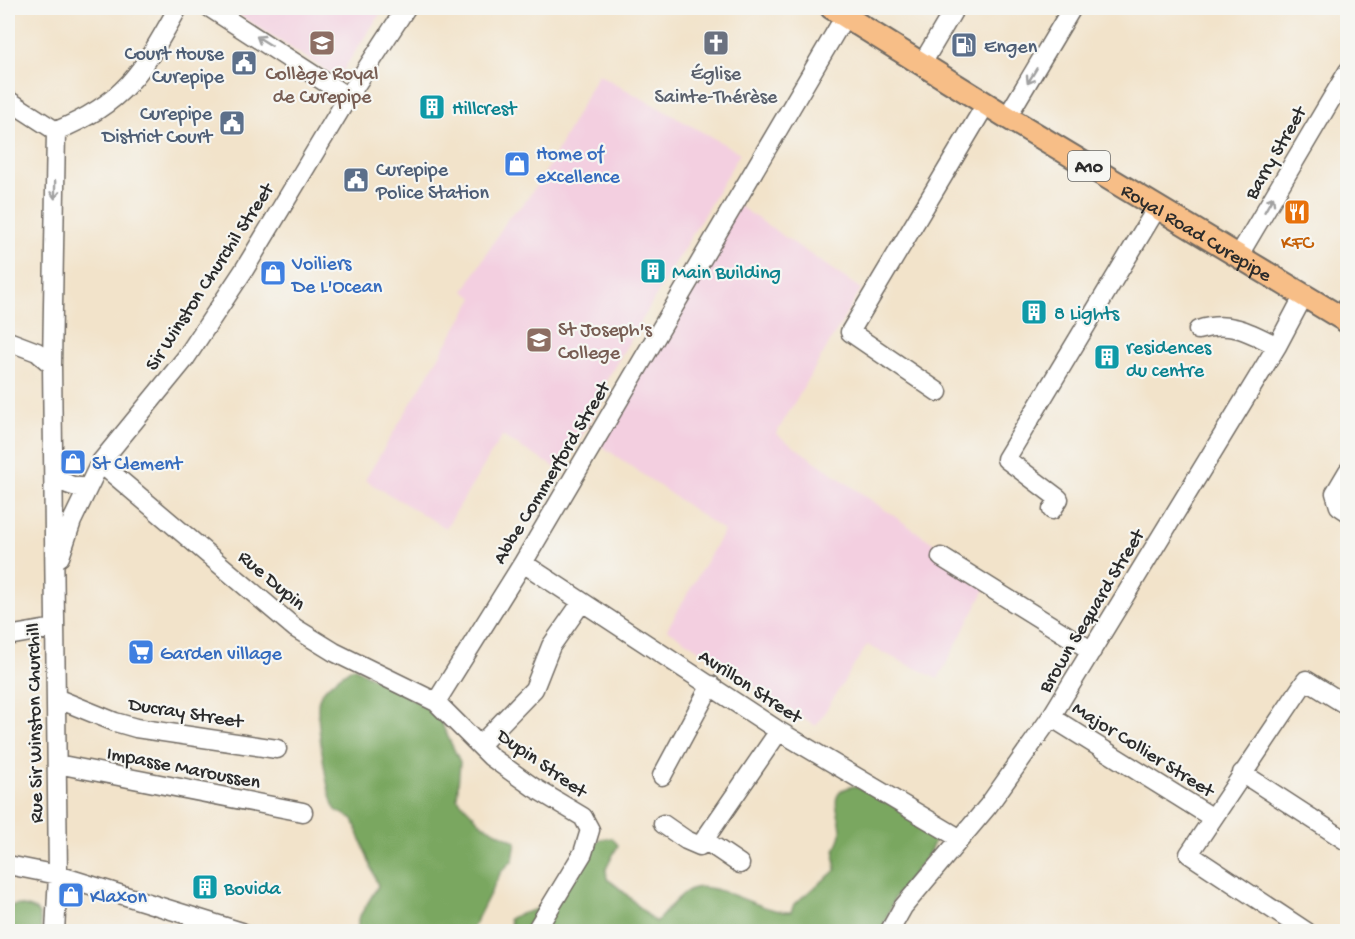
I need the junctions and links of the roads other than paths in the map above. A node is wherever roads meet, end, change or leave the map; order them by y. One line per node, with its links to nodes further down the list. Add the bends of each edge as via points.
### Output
1 (178, 8): 13 (street, via 145,66 119,97 89,118)
2 (210, 8): 9 (street, one-way to 2)
3 (406, 8): 9 (street, Sir Winston Churchil Street)
4 (956, 8): 7 (street)
5 (1072, 8): 12 (street, one-way to 12)
6 (839, 12): 7 (main road, Royal Road Curepipe / A10); 30 (street, Abbe Commerford Street)
7 (923, 62): 11 (main road, Royal Road Curepipe / A10)
8 (1347, 71): 15 (street, Barry Street, one-way to 8)
9 (348, 97): 23 (street, Sir Winston Churchil Street, via 244,270 185,359)
10 (8, 100): 13 (street)
11 (986, 104): 12 (main road, Royal Road Curepipe / A10); 22 (street, via 850,332)
12 (1007, 117): 14 (main road, Royal Road Curepipe / A10)
13 (57, 131): 21 (street, Rue Sir Winston Churchill, one-way to 21)
14 (1158, 206): 15 (main road, Royal Road Curepipe / A10); 27 (street, via 1006,459 1059,499)
15 (1239, 255): 16 (main road, Royal Road Curepipe / A10)
16 (1304, 295): 17 (main road, Royal Road Curepipe / A10); 20 (street, Brown Sequard Street)
17 (1347, 322)
18 (1198, 330): 20 (street, via 1227,325 1247,330)
19 (8, 341): 21 (street, via 37,352)
20 (1277, 346): 35 (street, Brown Sequard Street)
21 (52, 365): 25 (street, Rue Sir Winston Churchill)
22 (938, 392)
23 (100, 463): 26 (street, Sir Winston Churchil Street); 38 (street, Rue Dupin, via 295,627 334,652)
24 (1347, 471): 28 (street, via 1335,493 1339,506)
25 (54, 472): 26 (street, via 74,488); 31 (street, Rue Sir Winston Churchill)
26 (88, 487): 31 (street, Sir Winston Churchil Street)
27 (1052, 510)
28 (1347, 512)
29 (941, 557): 35 (street)
30 (523, 563): 32 (street, Avrillon Street); 38 (street, Abbe Commerford Street)
31 (55, 572): 33 (street, Rue Sir Winston Churchill)
32 (582, 602): 36 (street, Avrillon Street); 42 (street, via 551,646 534,688)
33 (54, 628): 34 (street); 37 (street, Rue Sir Winston Churchill)
34 (8, 636)
35 (1092, 651): 40 (street, Brown Sequard Street)
36 (711, 686): 41 (street, Avrillon Street); 46 (street)
37 (56, 698): 43 (street, Ducray Street, via 136,728); 44 (street, Rue Sir Winston Churchill)
38 (436, 702): 42 (street, Dupin Street)
39 (1347, 706): 45 (street, via 1306,680)
40 (1051, 717): 48 (street, Major Collier Street); 50 (street, Brown Sequard Street, via 988,806)
41 (779, 730): 50 (street, Avrillon Street); 51 (street)
42 (480, 745): 58 (street, Dupin Street, via 533,787 583,818 590,830 583,853)
43 (277, 749)
44 (57, 764): 47 (street, Impasse Maroussen); 55 (street, Rue Sir Winston Churchill)
45 (1242, 773): 48 (street); 52 (street)
46 (662, 776)
47 (303, 812)
48 (1213, 818): 60 (street, via 1189,854)
49 (663, 824): 51 (street, via 700,846)
50 (960, 837): 59 (street, Brown Sequard Street, via 903,907)
51 (706, 841): 53 (street)
52 (1347, 842)
53 (740, 864)
54 (8, 865): 55 (street)
55 (58, 875): 56 (street, Rue Sir Winston Churchill); 57 (street)
56 (55, 932)
57 (242, 932)
58 (535, 932)
59 (889, 932)
60 (1307, 932)

